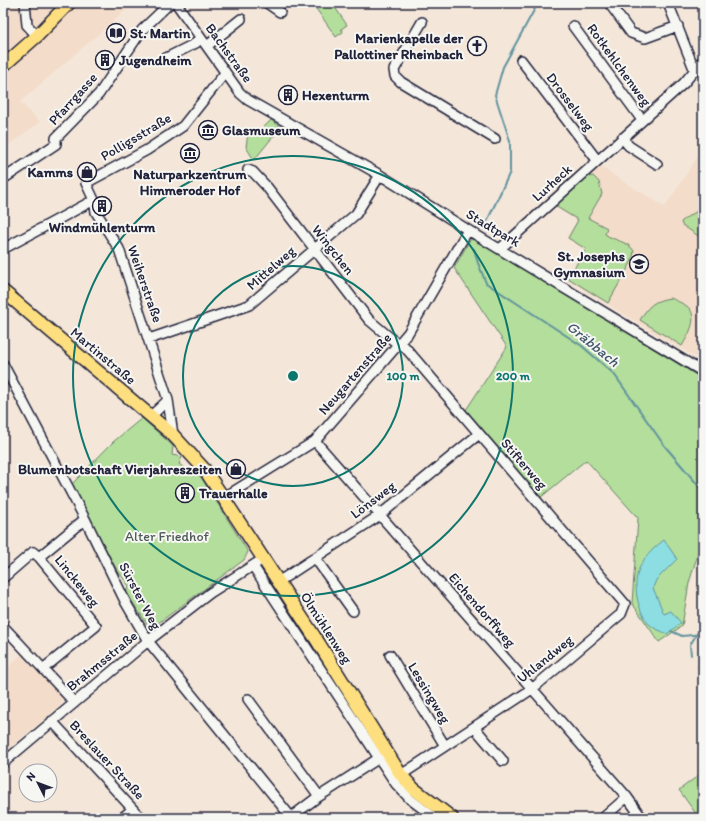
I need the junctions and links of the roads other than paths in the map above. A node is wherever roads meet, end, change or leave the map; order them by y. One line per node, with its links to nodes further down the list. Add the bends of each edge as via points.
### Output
1 (25, 3): 13 (street, via 27,25)
2 (69, 3): 13 (main road)
3 (170, 3): 30 (street, Pfarrgasse, via 142,30 98,94 56,138 56,144)
4 (176, 3): 14 (street, Bachstraße)
5 (267, 3): 8 (street)
6 (609, 3): 12 (street, via 631,33 645,38)
7 (668, 3): 12 (street)
8 (280, 12)
9 (240, 19): 15 (street)
10 (422, 22): 25 (street, via 394,70 395,76)
11 (573, 26): 23 (street, Rotkehlchenweg)
12 (678, 26): 21 (street)
13 (37, 36): 19 (main road)
14 (200, 37): 15 (street, Bachstraße); 16 (street, via 196,42)
15 (207, 46): 20 (street, Bachstraße)
16 (162, 60)
17 (521, 60): 26 (street, Drosselweg)
18 (703, 60): 21 (street, Lurheck)
19 (3, 66)
20 (225, 73): 22 (street, Bachstraße, via 240,93); 31 (street, Polligsstraße, via 183,126 147,150)
21 (699, 74): 23 (street, Lurheck)
22 (268, 112): 29 (street, Stadtpark)
23 (642, 120): 24 (street, Lurheck)
24 (622, 138): 26 (street, Lurheck); 27 (street, via 629,146)
25 (495, 139)
26 (597, 160): 34 (street, Lurheck)
27 (657, 164)
28 (248, 170): 36 (street, Wingchen, via 267,187)
29 (380, 175): 33 (street, Stadtpark); 36 (street, Mittelweg, via 356,214)
30 (3, 179)
31 (86, 182): 32 (street, Weiherstraße)
32 (94, 200): 35 (street); 38 (street, Weiherstraße, via 96,212 119,248)
33 (468, 230): 34 (street, Stadtpark); 39 (street, Neugartenstraße, via 415,323)
34 (501, 248): 41 (street, Stadtpark)
35 (3, 249)
36 (315, 249): 38 (street, Mittelweg, via 249,305); 39 (street, Wingchen, via 369,320)
37 (3, 292): 43 (main road, Martinstraße)
38 (149, 339): 42 (street, Weiherstraße)
39 (400, 344): 44 (street, Stifterweg); 46 (street, Neugartenstraße)
40 (3, 364): 50 (street, Sürster Weg)
41 (703, 372)
42 (168, 400): 43 (street); 45 (street, Weiherstraße)
43 (150, 416): 45 (main road, Martinstraße)
44 (480, 434): 49 (street, Lönsweg); 57 (street, Stifterweg)
45 (173, 435): 47 (main road, Martinstraße)
46 (315, 441): 48 (street, Neugartenstraße); 49 (street, Eichendorffweg)
47 (183, 445): 48 (main road, Ölmühlenweg, via 205,470)
48 (222, 498): 53 (main road, Ölmühlenweg)
49 (380, 515): 52 (street, Lönsweg); 63 (street, Eichendorffweg)
50 (85, 519): 51 (street, Linckeweg); 60 (street, Sürster Weg, via 126,603)
51 (39, 557): 55 (street, Linckeweg, via 33,552); 62 (street, Linckeweg, via 96,626)
52 (315, 558): 56 (street, Lönsweg); 58 (street)
53 (263, 559): 54 (street, Brahmsstraße); 56 (main road, Ölmühlenweg)
54 (253, 566): 60 (street, Brahmsstraße, via 210,593); 69 (street, Ölmühlenweg)
55 (3, 578)
56 (278, 582): 69 (main road, Ölmühlenweg)
57 (625, 604): 63 (street, Uhlandweg, via 621,614)
58 (353, 611)
59 (4, 628): 62 (street)
60 (148, 641): 65 (street, Brahmsstraße); 78 (street, Sürster Weg)
61 (390, 655): 68 (street, Lessingweg)
62 (43, 669): 65 (street)
63 (532, 689): 67 (street, Uhlandweg); 74 (street, Eichendorffweg)
64 (248, 699): 73 (street)
65 (74, 702): 66 (street, Brahmsstraße)
66 (52, 721): 71 (street, Brahmsstraße); 75 (street, Breslauer Straße)
67 (474, 727): 68 (street, Uhlandweg); 70 (street)
68 (445, 746): 72 (street, Uhlandweg)
69 (383, 755): 72 (main road, Ölmühlenweg); 73 (street); 79 (street, via 404,794)
70 (503, 761)
71 (3, 763)
72 (401, 775): 80 (main road, Ölmühlenweg, via 414,789)
73 (319, 796): 78 (street)
74 (627, 798): 81 (street); 82 (street, Eichendorffweg)
75 (132, 809): 76 (street); 77 (street, Breslauer Straße)
76 (122, 818)
77 (141, 818)
78 (290, 818)
79 (435, 818)
80 (452, 818)
81 (603, 818)
82 (642, 818)

